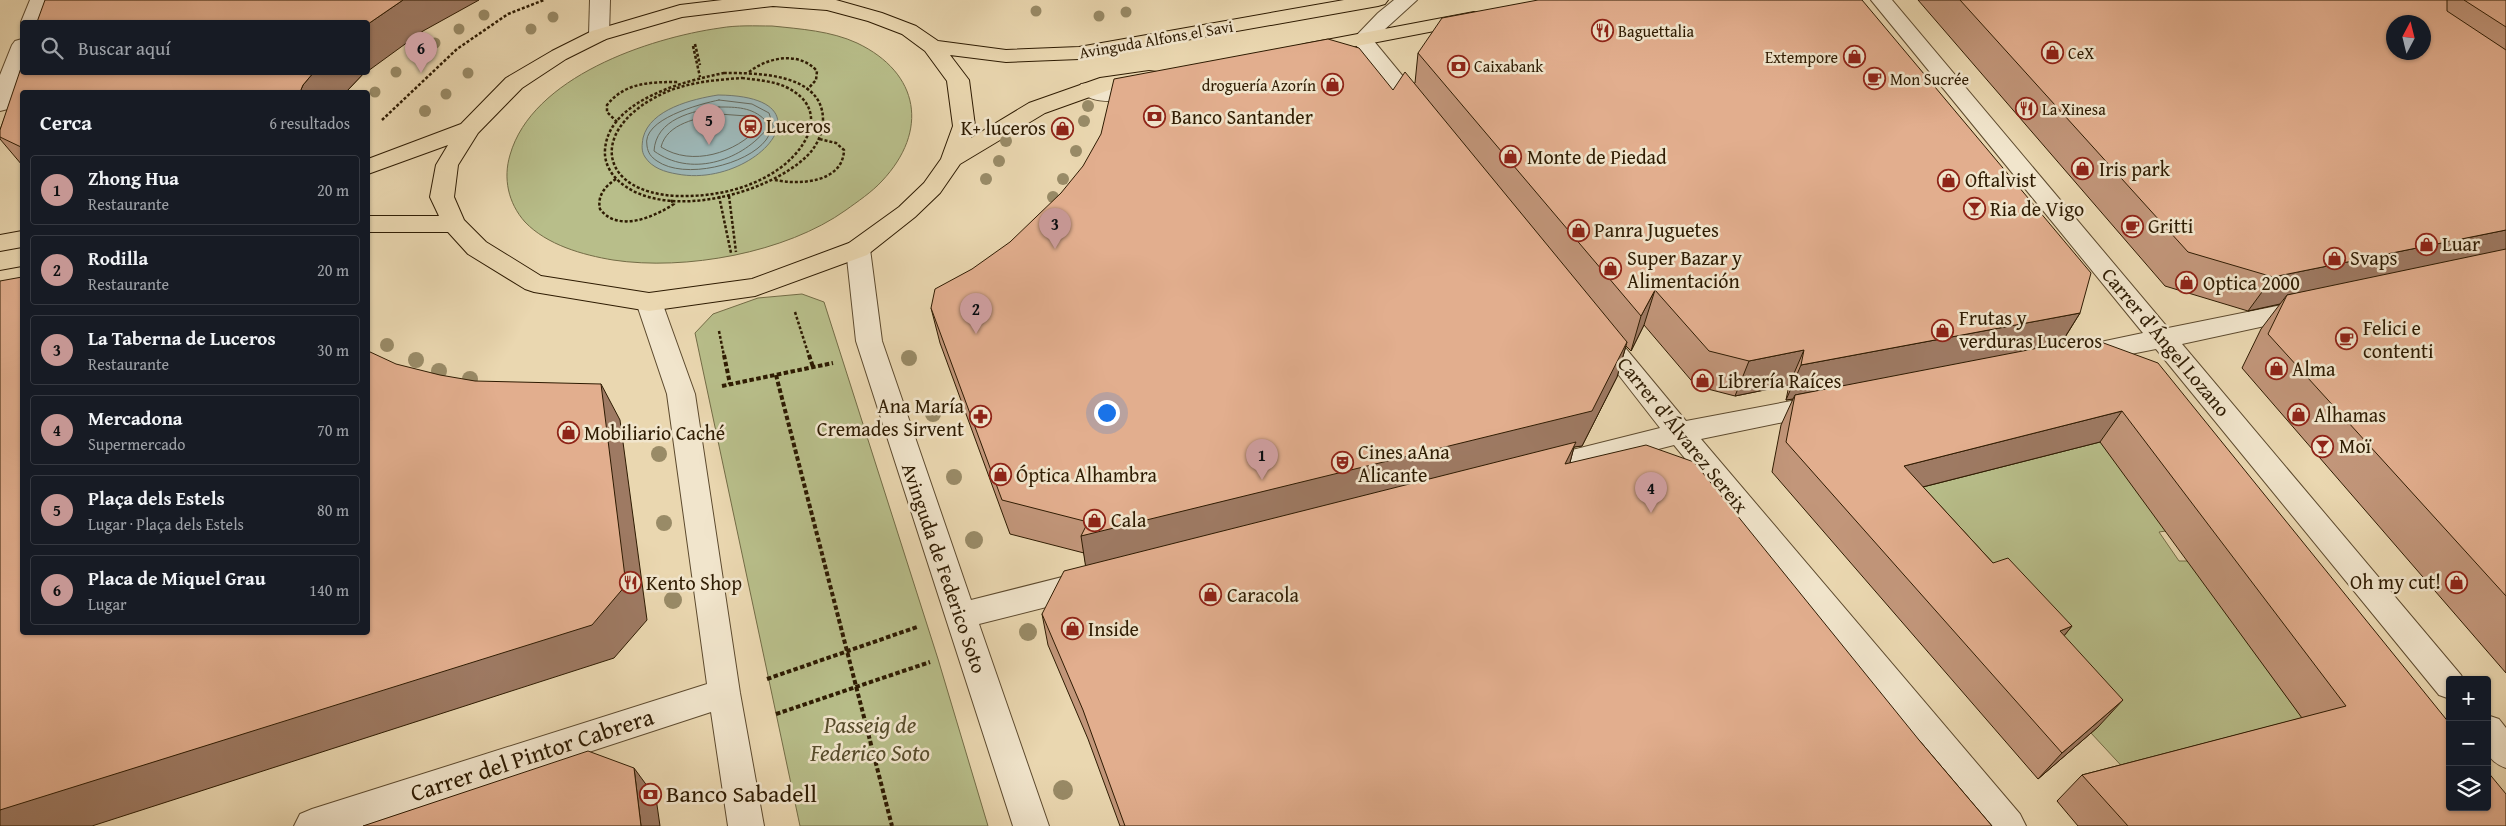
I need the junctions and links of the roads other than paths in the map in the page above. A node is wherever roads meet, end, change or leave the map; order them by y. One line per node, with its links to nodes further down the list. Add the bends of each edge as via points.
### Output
1 (40, 0): 8 (street)
2 (600, 0): 9 (street)
3 (1378, 0): 6 (main road, Avinguda Alfons el Savi)
4 (1406, 0): 10 (street)
5 (1881, 0): 31 (street, Carrer d'Ángel Lozano)
6 (1328, 4): 11 (main road, Avinguda Alfons el Savi, via 1079,53 1006,56)
7 (1494, 14): 10 (main road)
8 (32, 20)
9 (599, 35): 11 (main road, via 680,11 773,0 828,4 875,17 909,30); 17 (main road, via 558,55 514,83)
10 (1362, 40): 13 (main road); 18 (street)
11 (932, 46): 19 (main road, via 958,80 964,126)
12 (20, 50): 16 (street)
13 (1285, 53)
14 (1168, 80): 15 (street, via 1112,96)
15 (1089, 89): 19 (main road, Avinguda Alfons el Savi, via 1037,108)
16 (0, 104)
17 (469, 129): 20 (main road); 22 (main road, via 447,165 442,197)
18 (1434, 129)
19 (952, 159): 25 (main road, via 932,188 907,212)
20 (370, 165)
21 (370, 224): 22 (main road)
22 (454, 224): 28 (main road, via 476,248 534,283)
23 (20, 239): 24 (main road)
24 (0, 243)
25 (858, 249): 28 (main road, via 755,287); 37 (street, Avinguda de Federico Soto, via 869,341)
26 (20, 275): 27 (main road)
27 (0, 280)
28 (649, 302): 39 (street, via 681,394)
29 (2335, 303): 31 (street)
30 (1584, 314): 34 (street, Carrer d'Álvarez Sereix)
31 (2163, 339): 32 (street); 38 (street, Carrer d'Ángel Lozano)
32 (2060, 359)
33 (1845, 401): 34 (street)
34 (1680, 433): 35 (street); 45 (street, Carrer d'Álvarez Sereix)
35 (1506, 477)
36 (1118, 576): 37 (street)
37 (960, 616): 44 (street, Avinguda de Federico Soto)
38 (2446, 680)
39 (724, 693): 42 (street, Carrer del Pintor Cabrera); 43 (street)
40 (2491, 735): 41 (street)
41 (2506, 753)
42 (312, 826)
43 (746, 826)
44 (1031, 826)
45 (2008, 826)

